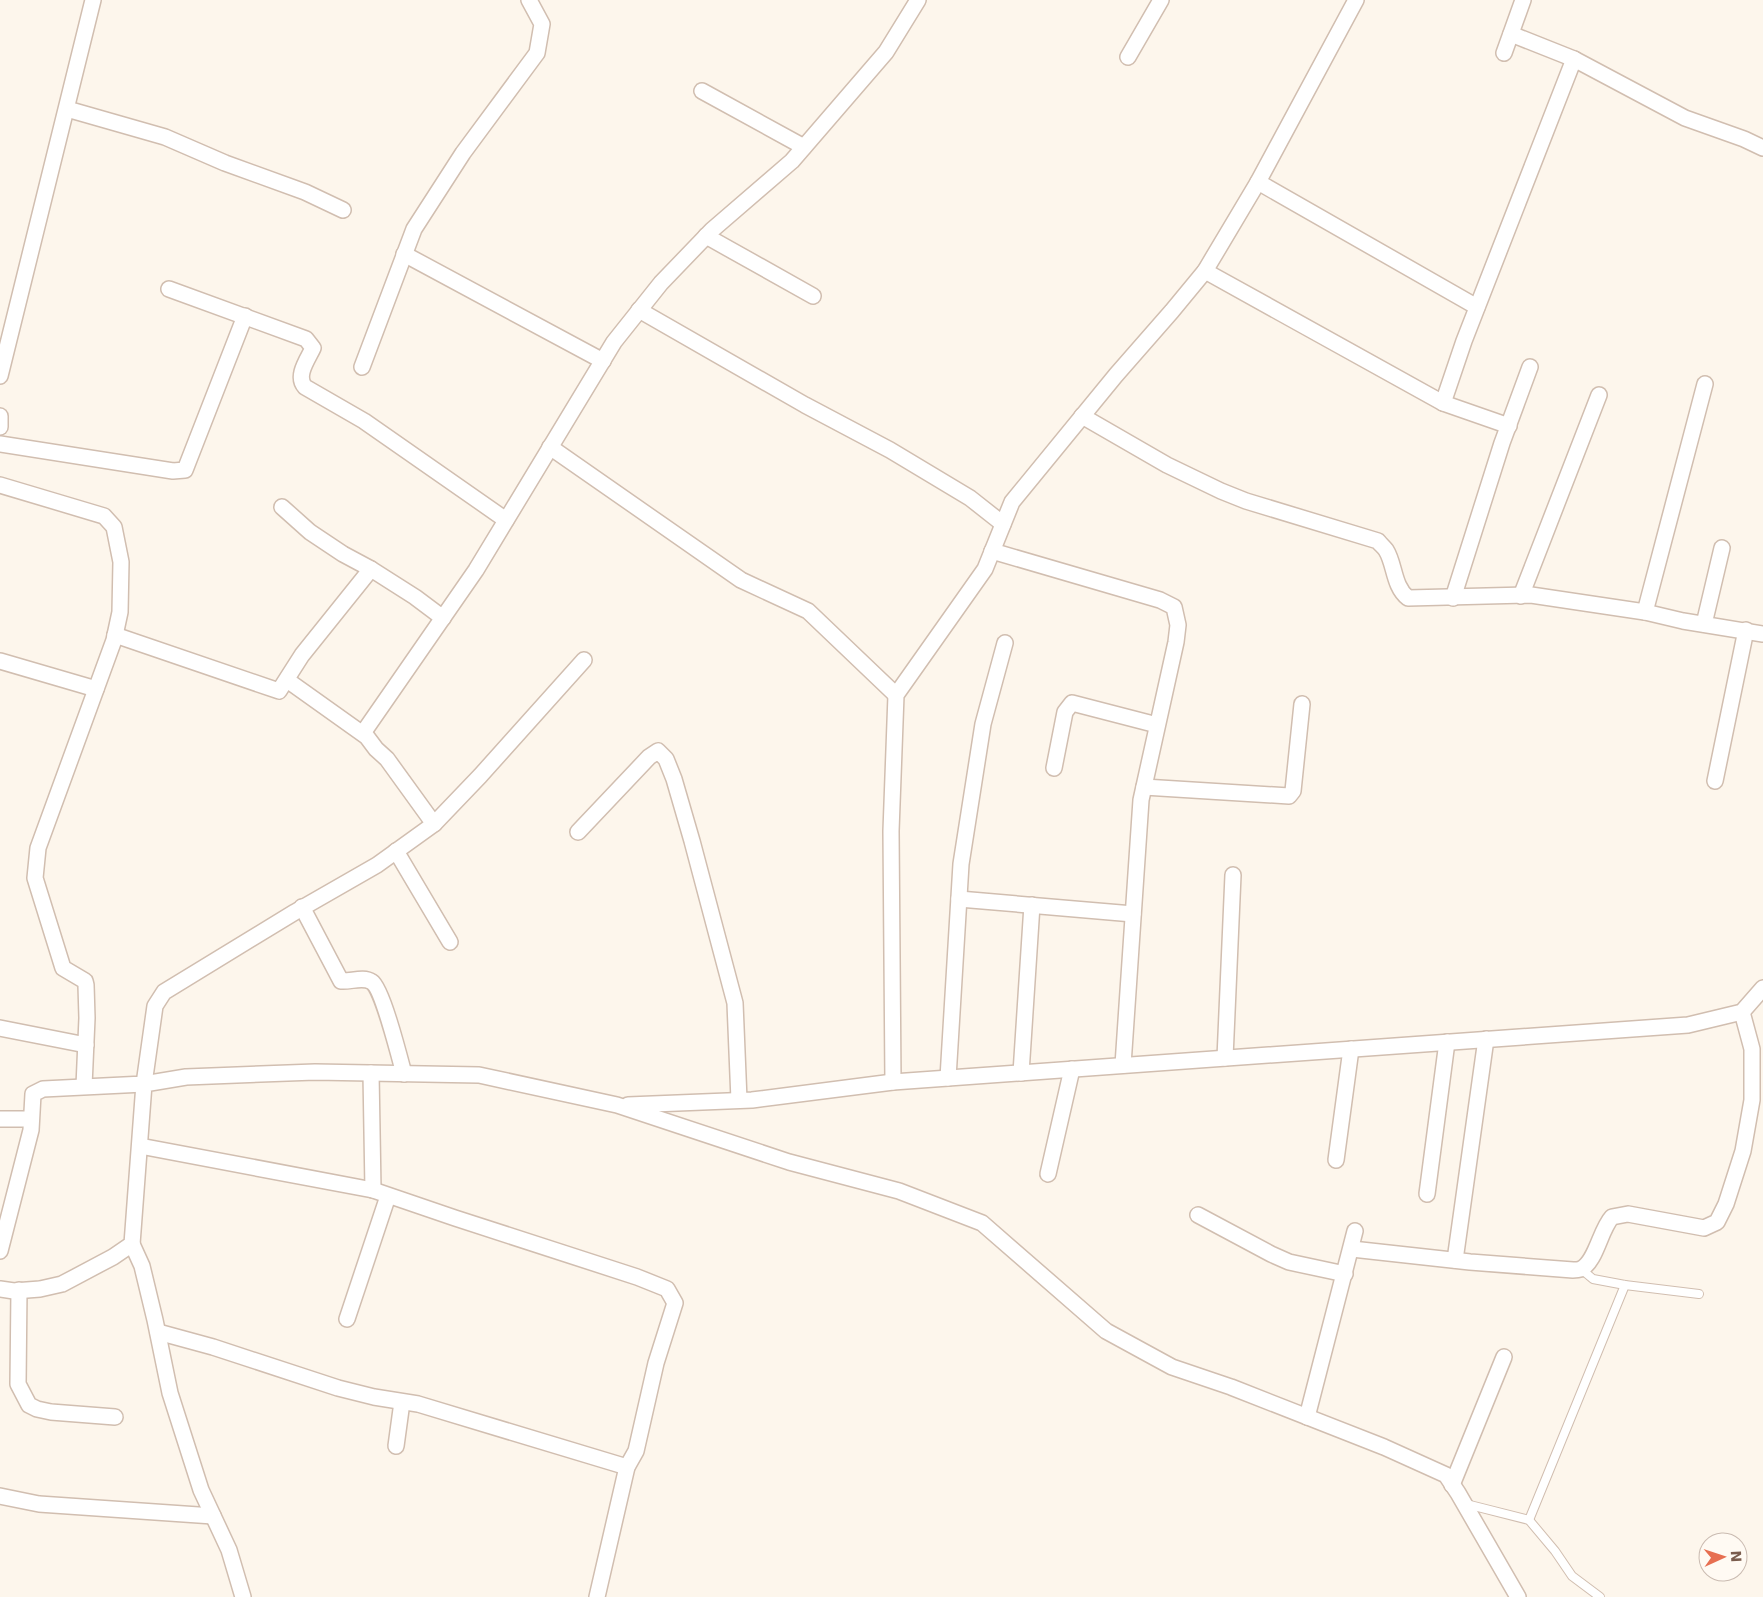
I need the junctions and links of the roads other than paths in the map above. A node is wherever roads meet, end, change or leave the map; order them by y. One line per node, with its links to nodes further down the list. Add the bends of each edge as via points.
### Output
1 (93, 0): 12 (street)
2 (529, 0): 18 (street, via 542,24 537,53 453,167 414,229)
3 (918, 0): 13 (street, via 886,52)
4 (1161, 0): 9 (street)
5 (1356, 0): 15 (street)
6 (1523, 0): 7 (street)
7 (1511, 34): 8 (street); 10 (street)
8 (1504, 53)
9 (1128, 57)
10 (1574, 59): 14 (street, via 1685,118); 22 (street)
11 (702, 91): 13 (street)
12 (67, 109): 16 (street, via 165,137); 28 (street)
13 (804, 147): 17 (street)
14 (1763, 148)
15 (1258, 182): 19 (street); 22 (street)
16 (343, 210)
17 (706, 236): 21 (street); 23 (street)
18 (404, 254): 25 (street); 26 (street)
19 (1205, 271): 31 (street); 33 (street)
20 (169, 289): 24 (street)
21 (813, 296)
22 (1478, 307): 31 (street)
23 (639, 310): 25 (street); 41 (street, via 804,405 890,450 970,498)
24 (245, 316): 36 (street, via 185,470 173,471); 40 (street, via 306,339 313,348 301,376 305,387 364,420)
25 (603, 361): 37 (street)
26 (362, 367)
27 (1530, 367): 34 (street)
28 (0, 376)
29 (1705, 384): 47 (street)
30 (1600, 394): 45 (street)
31 (1443, 404): 34 (street)
32 (0, 416): 35 (street)
33 (1082, 416): 41 (street, via 1012,502); 46 (street, via 1167,465 1221,491 1378,541 1387,551 1398,584 1408,598)
34 (1509, 426): 46 (street)
35 (0, 427)
36 (0, 444)
37 (550, 447): 40 (street); 58 (street, via 741,580 808,611)
38 (0, 485): 52 (street, via 104,516 114,527 120,562 120,612)
39 (282, 507): 44 (street, via 310,532)
40 (506, 520): 48 (street)
41 (1003, 524): 43 (street)
42 (1722, 548): 49 (street)
43 (992, 552): 58 (street, via 981,575); 60 (street, via 1174,606 1178,625 1176,642)
44 (371, 569): 48 (street); 56 (street)
45 (1521, 596): 46 (street); 47 (street)
46 (1453, 598)
47 (1645, 612): 49 (street)
48 (442, 618): 61 (street)
49 (1704, 624): 50 (street)
50 (1746, 630): 51 (street); 63 (street)
51 (1763, 634)
52 (115, 635): 56 (street, via 279,691); 57 (street)
53 (1005, 643): 69 (street, via 983,724 961,864)
54 (584, 660): 65 (street)
55 (0, 661): 57 (street)
56 (286, 680): 61 (street)
57 (96, 689): 79 (street, via 38,848 35,878 63,968 85,981)
58 (896, 695): 88 (street, via 891,831)
59 (1302, 704): 64 (street, via 1293,791 1289,796)
60 (1157, 725): 62 (street, via 1072,703 1065,712); 64 (street)
61 (363, 733): 65 (street, via 387,759)
62 (1054, 768)
63 (1715, 781)
64 (1144, 787): 72 (street)
65 (434, 824): 67 (street)
66 (578, 832): 91 (street, via 649,757 658,751 666,759 692,841 735,1004)
67 (396, 852): 71 (street); 73 (street)
68 (1233, 874): 81 (street)
69 (959, 899): 70 (street); 87 (street)
70 (1032, 906): 72 (street); 85 (street)
71 (302, 907): 86 (street, via 341,981 363,980 376,985); 89 (street, via 164,992 156,1006)
72 (1133, 914): 82 (street)
73 (450, 942)
74 (1763, 988): 75 (street)
75 (1742, 1012): 77 (street, via 1688,1025); 92 (street, via 1752,1049)
76 (0, 1028): 79 (street)
77 (1486, 1039): 78 (street); 107 (street)
78 (1447, 1042): 80 (street); 100 (street)
79 (86, 1045): 90 (street)
80 (1351, 1049): 81 (street); 97 (street)
81 (1225, 1058): 82 (street)
82 (1123, 1065): 83 (street)
83 (1072, 1069): 85 (street); 98 (street)
84 (371, 1073): 86 (street); 89 (street, via 196,1077); 99 (street)
85 (1020, 1073): 87 (street)
86 (404, 1074): 93 (street, via 479,1075)
87 (948, 1078): 88 (street)
88 (892, 1082): 91 (street)
89 (144, 1084): 90 (street); 96 (street)
90 (84, 1086): 95 (street, via 43,1089 34,1094)
91 (739, 1100): 93 (street)
92 (1758, 1103): 108 (street, via 1726,1204 1717,1222 1704,1228 1628,1214 1612,1217 1605,1224 1591,1258)
93 (617, 1105): 119 (street, via 790,1162 899,1191 982,1223 1106,1331 1172,1367)
94 (0, 1119): 95 (street)
95 (31, 1119): 106 (street, via 31,1130)
96 (140, 1146): 99 (street); 104 (street)
97 (1336, 1160)
98 (1048, 1174)
99 (373, 1190): 101 (street)
100 (1427, 1194)
101 (388, 1196): 114 (street); 121 (street, via 667,1289 675,1302 656,1363 636,1450)
102 (1198, 1215): 109 (street, via 1289,1262)
103 (1355, 1231): 105 (street)
104 (132, 1244): 112 (street, via 62,1284); 115 (street, via 142,1266)
105 (1352, 1249): 107 (street); 109 (street)
106 (0, 1251)
107 (1454, 1260): 108 (street)
108 (1581, 1269): 110 (lane, via 1593,1279)
109 (1345, 1274): 119 (street)
110 (1625, 1285): 113 (lane); 126 (lane)
111 (0, 1289): 112 (street)
112 (19, 1290): 118 (street, via 18,1384 30,1405 51,1412)
113 (1698, 1294)
114 (347, 1319)
115 (158, 1332): 117 (street, via 338,1388); 125 (street, via 170,1393 201,1490)
116 (1504, 1357): 122 (street)
117 (402, 1402): 120 (street); 121 (street, via 418,1404)
118 (115, 1417)
119 (1307, 1417): 122 (street, via 1446,1474)
120 (396, 1446)
121 (627, 1467): 128 (street)
122 (1452, 1484): 124 (street)
123 (0, 1496): 125 (street, via 39,1504)
124 (1464, 1503): 126 (lane); 129 (street)
125 (213, 1516): 127 (street, via 229,1550)
126 (1529, 1520): 130 (lane, via 1572,1576)
127 (243, 1597)
128 (597, 1597)
129 (1518, 1597)
130 (1600, 1597)

